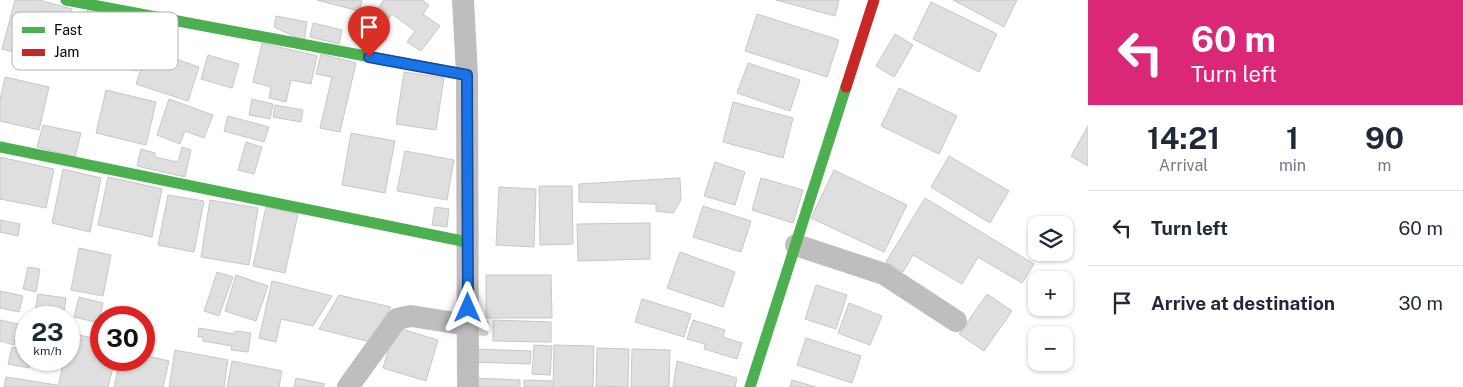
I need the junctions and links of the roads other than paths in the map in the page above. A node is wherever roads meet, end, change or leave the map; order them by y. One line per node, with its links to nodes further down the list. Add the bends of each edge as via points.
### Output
1 (463, 0): 6 (street)
2 (874, 0): 9 (street)
3 (73, 1): 4 (street)
4 (132, 12)
5 (178, 21): 6 (street)
6 (467, 75): 8 (street)
7 (0, 147): 8 (street)
8 (467, 242): 11 (street)
9 (796, 245): 10 (street, via 884,274); 14 (street)
10 (956, 321)
11 (468, 325): 12 (street, via 411,316 398,319); 13 (street)
12 (348, 387)
13 (468, 387)
14 (750, 387)

